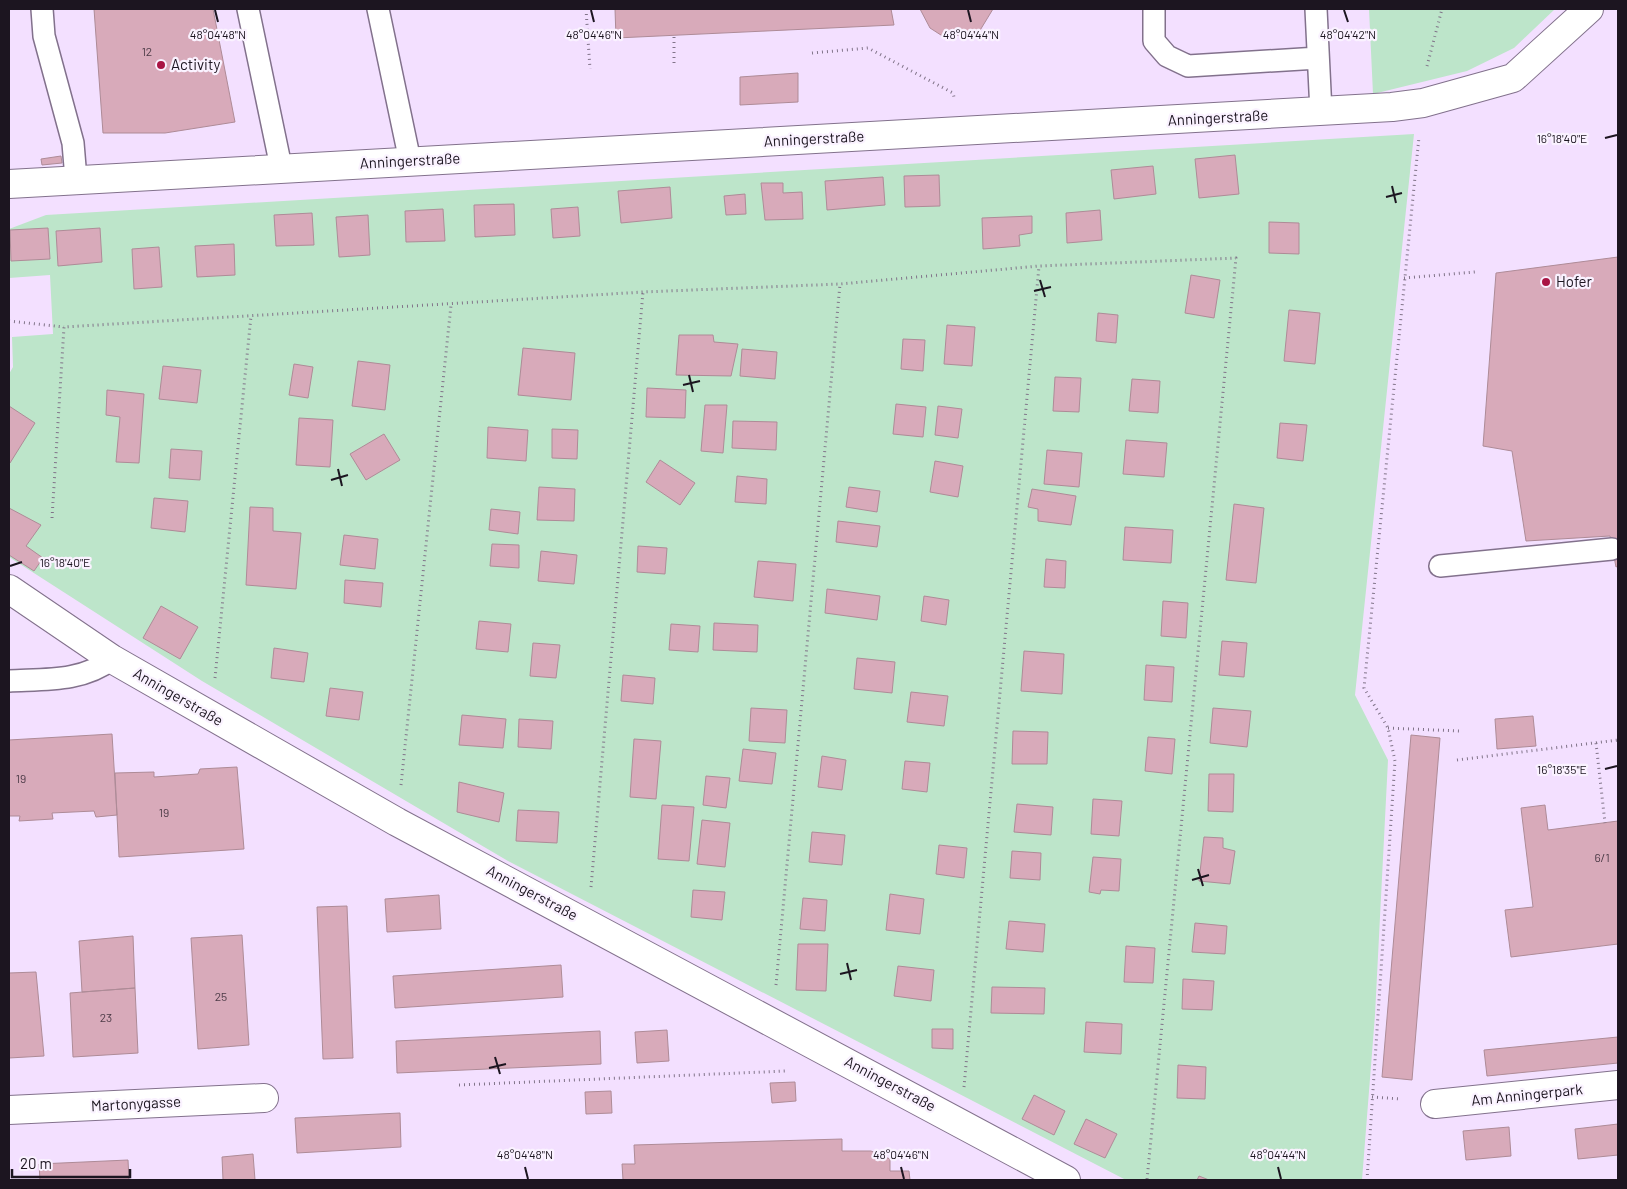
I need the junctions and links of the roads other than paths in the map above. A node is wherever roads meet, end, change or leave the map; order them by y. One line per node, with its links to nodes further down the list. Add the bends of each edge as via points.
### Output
1 (42, 9): 11 (lane, via 44,36 73,143)
2 (248, 9): 10 (lane)
3 (378, 9): 9 (lane)
4 (1154, 9): 7 (lane, via 1154,41 1167,56 1188,66)
5 (1316, 9): 7 (lane)
6 (1589, 9): 8 (street, Anningerstraße, via 1513,78 1423,103)
7 (1318, 58): 8 (lane)
8 (1321, 112): 9 (street, Anningerstraße)
9 (410, 161): 10 (street, Anningerstraße)
10 (281, 167): 11 (street, Anningerstraße)
11 (76, 180): 12 (street, Anningerstraße)
12 (9, 184)
13 (1612, 549): 14 (lane)
14 (1440, 566)
15 (9, 589): 16 (street, Anningerstraße)
16 (112, 659): 17 (lane, via 75,677); 22 (street, Anningerstraße, via 398,822)
17 (9, 681)
18 (1618, 1085): 20 (street, Am Anningerpark)
19 (264, 1098): 21 (street, Martonygasse)
20 (1435, 1104)
21 (9, 1110)
22 (1066, 1180)

